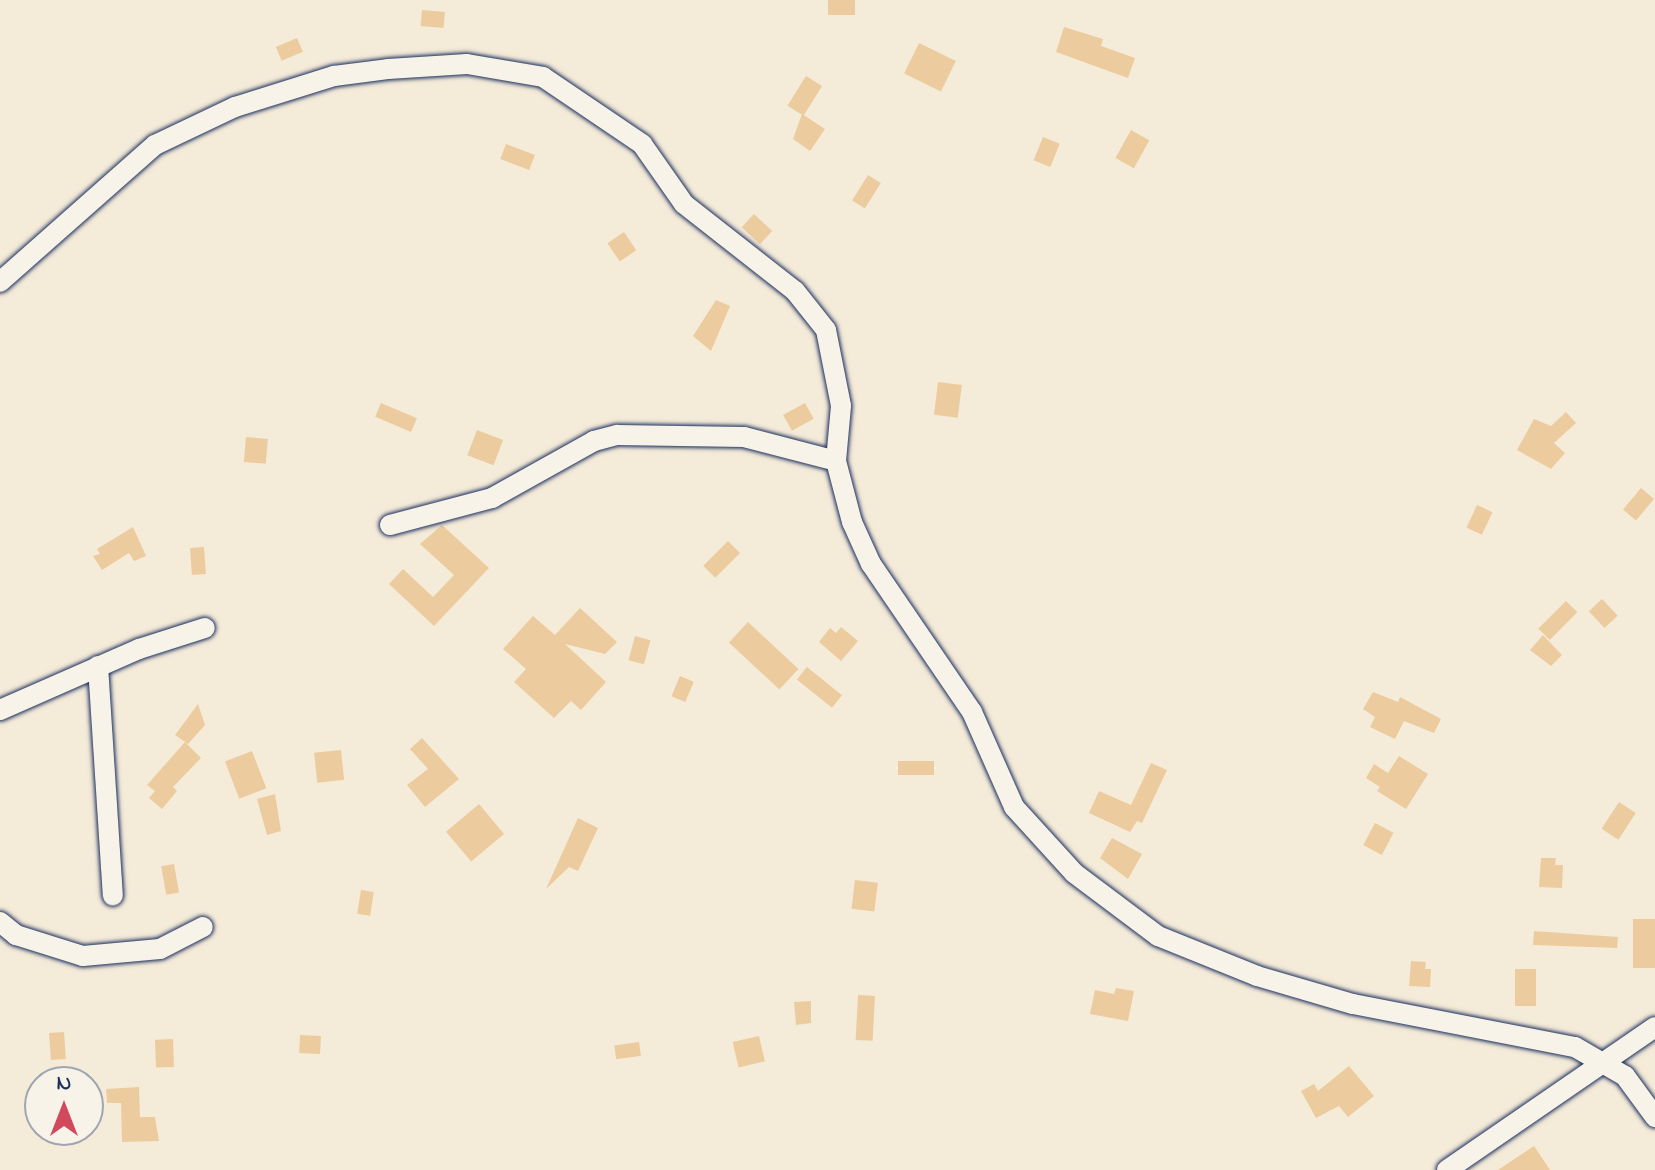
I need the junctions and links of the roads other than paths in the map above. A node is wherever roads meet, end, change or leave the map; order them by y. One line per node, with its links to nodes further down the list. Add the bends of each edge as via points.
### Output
1 (0, 282): 2 (street, via 155,145 235,107 334,76 467,64 517,69 578,96 642,144 684,204 812,310 826,330 838,372)
2 (836, 461): 3 (street, via 744,437 617,435 594,441 492,498); 11 (street, via 852,522 871,564 972,712 1014,807 1043,843 1101,896 1158,936 1257,976 1353,1004 1575,1047)
3 (390, 525)
4 (205, 628): 5 (street)
5 (98, 666): 6 (street); 7 (street)
6 (0, 710)
7 (113, 896)
8 (0, 922): 9 (street, via 16,935 83,956 160,949)
9 (203, 927)
10 (1655, 1027): 11 (street)
11 (1605, 1060): 12 (street, via 1625,1076); 13 (street)
12 (1655, 1117)
13 (1447, 1170)

